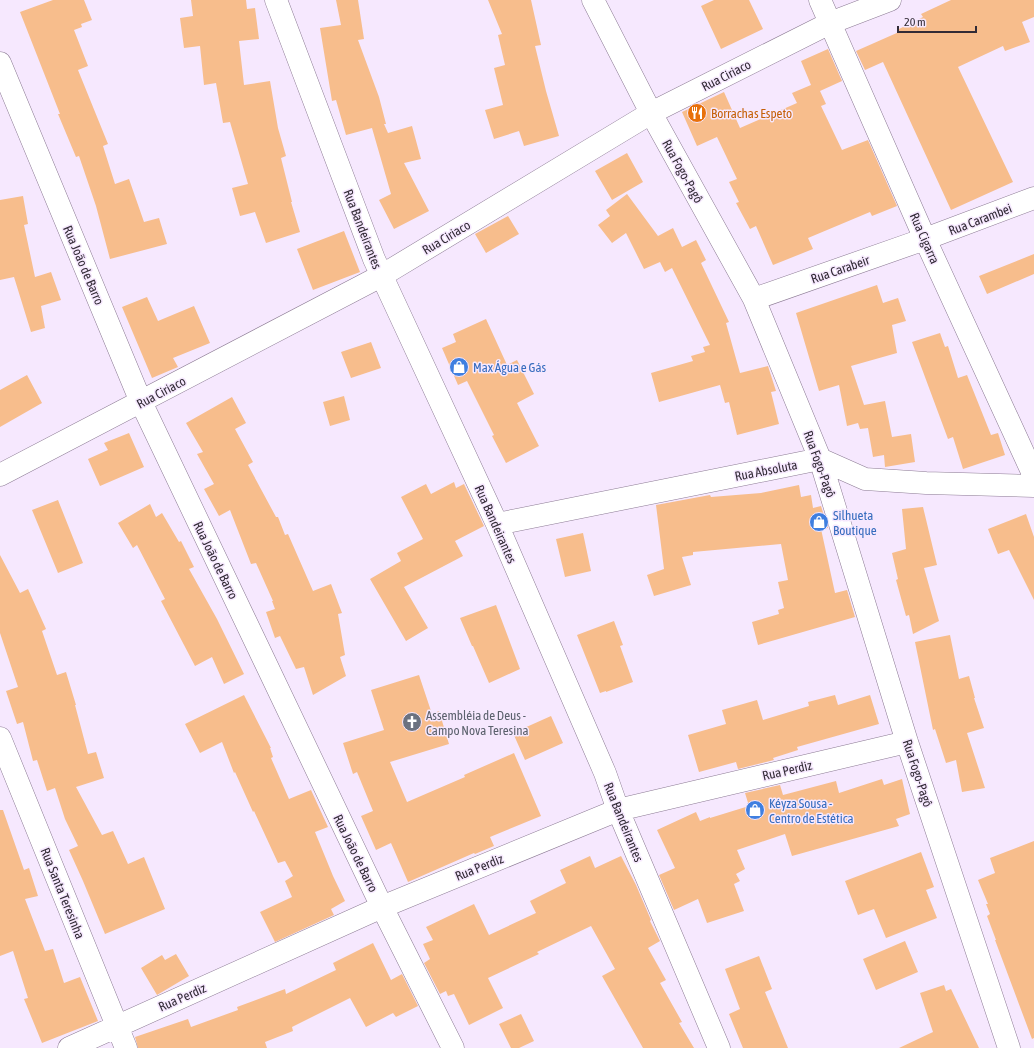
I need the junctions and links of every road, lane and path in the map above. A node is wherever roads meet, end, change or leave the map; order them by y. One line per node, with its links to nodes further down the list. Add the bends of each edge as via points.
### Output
1 (276, 0): 10 (street, Rua Bandeirantes)
2 (593, 0): 7 (street, Rua Fogo-Pagô)
3 (820, 0): 5 (street, Rua Cigarra)
4 (890, 0): 5 (street, Rua Ciriaco)
5 (830, 23): 7 (street, Rua Ciriaco); 9 (street, Rua Cigarra)
6 (0, 63): 12 (street, Rua João de Barro)
7 (651, 113): 10 (street, Rua Ciriaco); 11 (street, Rua Fogo-Pagô)
8 (1034, 198): 9 (street, Rua Carambei)
9 (926, 239): 11 (street, Rua Carabeir); 15 (street, Rua Cigarra)
10 (381, 276): 12 (street, Rua Ciriaco); 17 (street, Rua Bandeirantes)
11 (754, 299): 13 (street, Rua Fogo-Pagô)
12 (141, 402): 14 (street, Rua Ciriaco); 21 (street, Rua João de Barro)
13 (820, 459): 16 (street, via 865,479); 17 (street, Rua Absoluta); 19 (street, Rua Fogo-Pagô)
14 (0, 475)
15 (1034, 476)
16 (1034, 486)
17 (498, 524): 20 (street, Rua Bandeirantes, via 605,773)
18 (0, 738): 22 (street, Rua Santa Teresinha)
19 (907, 742): 20 (street, Rua Perdiz); 27 (street, Rua Fogo-Pagô)
20 (618, 810): 21 (street, Rua Perdiz); 26 (street, Rua Bandeirantes)
21 (382, 907): 22 (street, Rua Perdiz); 25 (street, Rua João de Barro)
22 (118, 1026): 23 (street, Rua Perdiz); 24 (street, Rua Santa Teresinha)
23 (69, 1048)
24 (126, 1048)
25 (453, 1048)
26 (719, 1048)
27 (1009, 1048)

